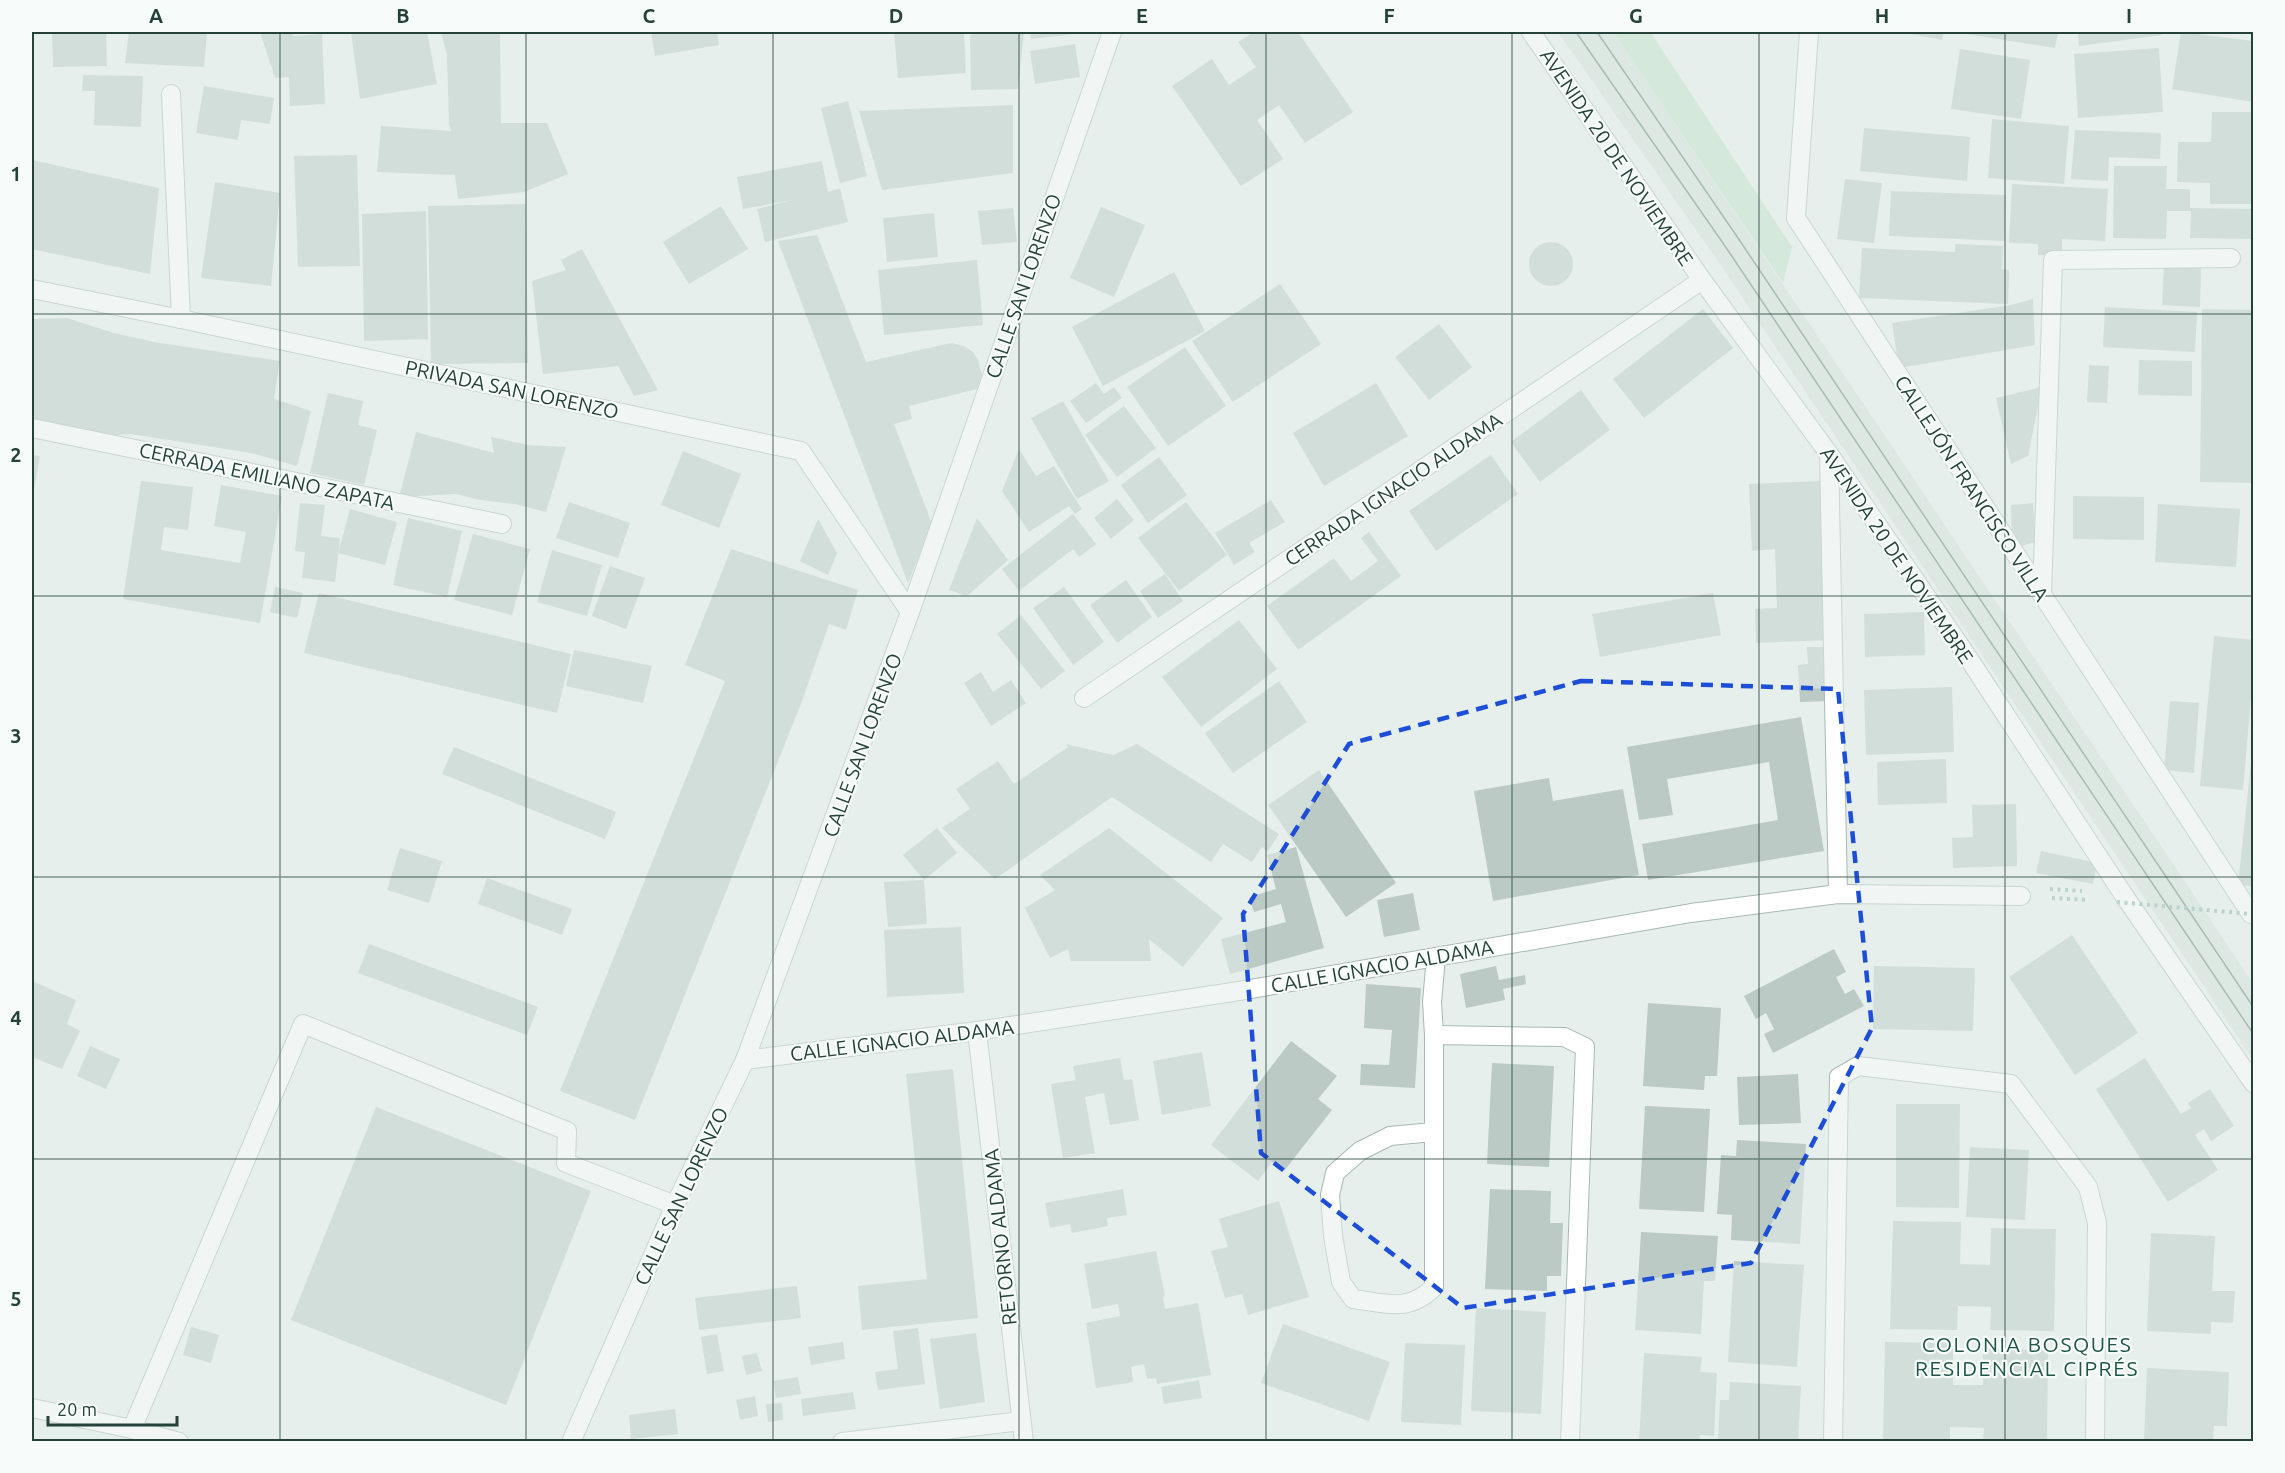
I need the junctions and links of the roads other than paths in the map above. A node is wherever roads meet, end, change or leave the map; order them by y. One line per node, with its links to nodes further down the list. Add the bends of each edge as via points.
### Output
1 (1112, 32): 13 (street, CALLE SAN LORENZO)
2 (1531, 32): 6 (street, AVENIDA 20 DE NOVIEMBRE)
3 (1809, 32): 12 (street, CALLEJÓN FRANCISCO VILLA, via 1796,219)
4 (171, 94): 8 (street)
5 (2231, 258): 12 (street, via 2054,260)
6 (1701, 280): 10 (street, AVENIDA 20 DE NOVIEMBRE); 14 (street, CERRADA IGNACIO ALDAMA)
7 (32, 289): 8 (street, PRIVADA SAN LORENZO)
8 (181, 319): 13 (street, PRIVADA SAN LORENZO, via 801,451)
9 (32, 428): 11 (street, CERRADA EMILIANO ZAPATA)
10 (1829, 454): 15 (street); 22 (street, AVENIDA 20 DE NOVIEMBRE, via 1965,653 2115,897)
11 (502, 524)
12 (2042, 595): 17 (street, CALLEJÓN FRANCISCO VILLA)
13 (910, 612): 21 (street, CALLE SAN LORENZO)
14 (1084, 698)
15 (1838, 894): 16 (street, CALLE IGNACIO ALDAMA); 18 (street, CALLE IGNACIO ALDAMA, via 1691,913)
16 (2021, 896)
17 (2251, 914)
18 (1436, 957): 19 (street, CALLE IGNACIO ALDAMA); 20 (street)
19 (977, 1032): 21 (street, CALLE IGNACIO ALDAMA); 26 (street, RETORNO ALDAMA)
20 (1434, 1035): 23 (street); 32 (street, via 1564,1037 1585,1047)
21 (745, 1060): 24 (street, CALLE SAN LORENZO)
22 (2253, 1084)
23 (1433, 1132): 23 (street, via 1390,1136 1360,1151 1335,1173 1330,1195 1333,1236 1341,1282 1353,1299 1400,1305 1422,1299 1434,1287)
24 (675, 1205): 27 (street, via 566,1163 567,1131 303,1024); 29 (street, CALLE SAN LORENZO)
25 (32, 1408): 27 (street)
26 (1021, 1421): 30 (street); 31 (street, RETORNO ALDAMA)
27 (132, 1429): 28 (street)
28 (179, 1442)
29 (571, 1442)
30 (842, 1442)
31 (1024, 1442)
32 (1570, 1442)
33 (1833, 1442): 34 (street, via 1839,1077 1858,1066 2011,1083 2088,1187 2097,1223)
34 (2095, 1442)

